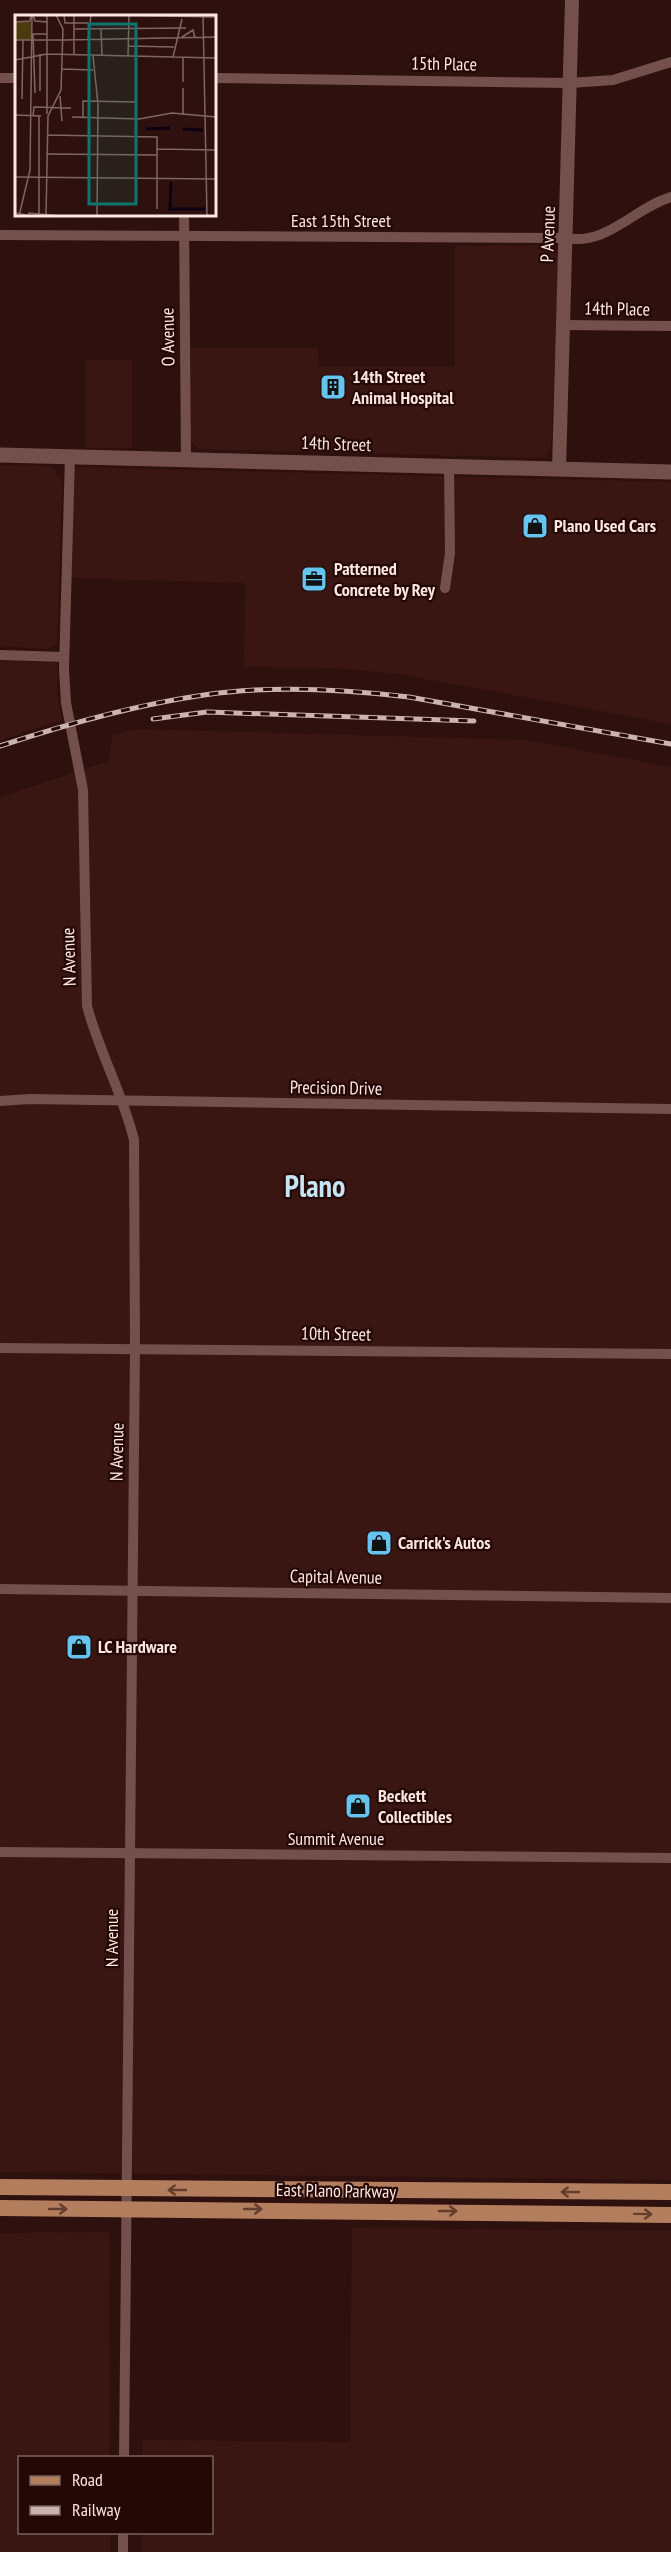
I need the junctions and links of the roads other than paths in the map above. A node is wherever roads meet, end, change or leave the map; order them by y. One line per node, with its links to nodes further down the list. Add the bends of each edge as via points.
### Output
1 (572, 0): 4 (street, P Avenue)
2 (671, 62): 4 (street, 15th Place, via 613,80)
3 (216, 78): 4 (street, 15th Place)
4 (570, 83): 9 (street, P Avenue)
5 (671, 197): 9 (street, East 15th Street, via 657,201 606,234 577,240)
6 (184, 216): 8 (street, O Avenue)
7 (0, 235): 8 (street, East 15th Street)
8 (184, 237): 9 (street, East 15th Street); 14 (street, O Avenue)
9 (566, 238): 10 (street, P Avenue)
10 (562, 325): 11 (street, 14th Place); 16 (street, P Avenue)
11 (671, 326)
12 (0, 455): 13 (main road, 14th Street)
13 (70, 456): 14 (main road, 14th Street); 20 (street, N Avenue)
14 (186, 459): 15 (main road, 14th Street)
15 (449, 466): 16 (main road, 14th Street); 18 (street, via 450,553)
16 (560, 469): 17 (main road, 14th Street)
17 (671, 472)
18 (445, 588)
19 (0, 655): 20 (street)
20 (64, 657): 22 (street, N Avenue, via 66,703 83,790 87,1006)
21 (0, 1101): 22 (street, Precision Drive)
22 (124, 1102): 23 (street, Precision Drive); 25 (street, N Avenue, via 134,1140)
23 (671, 1109)
24 (0, 1348): 25 (street, 10th Street)
25 (135, 1348): 26 (street, 10th Street); 28 (street, N Avenue)
26 (671, 1354)
27 (0, 1589): 28 (street, Capital Avenue)
28 (132, 1591): 29 (street, Capital Avenue); 31 (street, N Avenue)
29 (671, 1598)
30 (0, 1852): 31 (street, Summit Avenue)
31 (129, 1854): 32 (street, Summit Avenue); 34 (street, N Avenue)
32 (671, 1858)
33 (0, 2187): 34 (main road, East Plano Parkway)
34 (126, 2189): 35 (main road, East Plano Parkway, one-way to 34); 40 (street, N Avenue)
35 (284, 2189): 36 (main road, East Plano Parkway); 41 (main road)
36 (358, 2190): 37 (main road, East Plano Parkway); 42 (main road)
37 (502, 2192): 38 (main road, East Plano Parkway, one-way to 37); 43 (main road)
38 (671, 2192)
39 (0, 2208): 40 (main road, East Plano Parkway, one-way to 40)
40 (126, 2209): 41 (main road, East Plano Parkway, one-way to 41); 45 (street, N Avenue)
41 (284, 2210): 42 (main road, East Plano Parkway)
42 (358, 2211): 43 (main road, East Plano Parkway, one-way to 43)
43 (502, 2211): 44 (main road, East Plano Parkway, one-way to 44)
44 (671, 2215)
45 (124, 2456)
46 (123, 2534): 47 (street)
47 (123, 2552)

